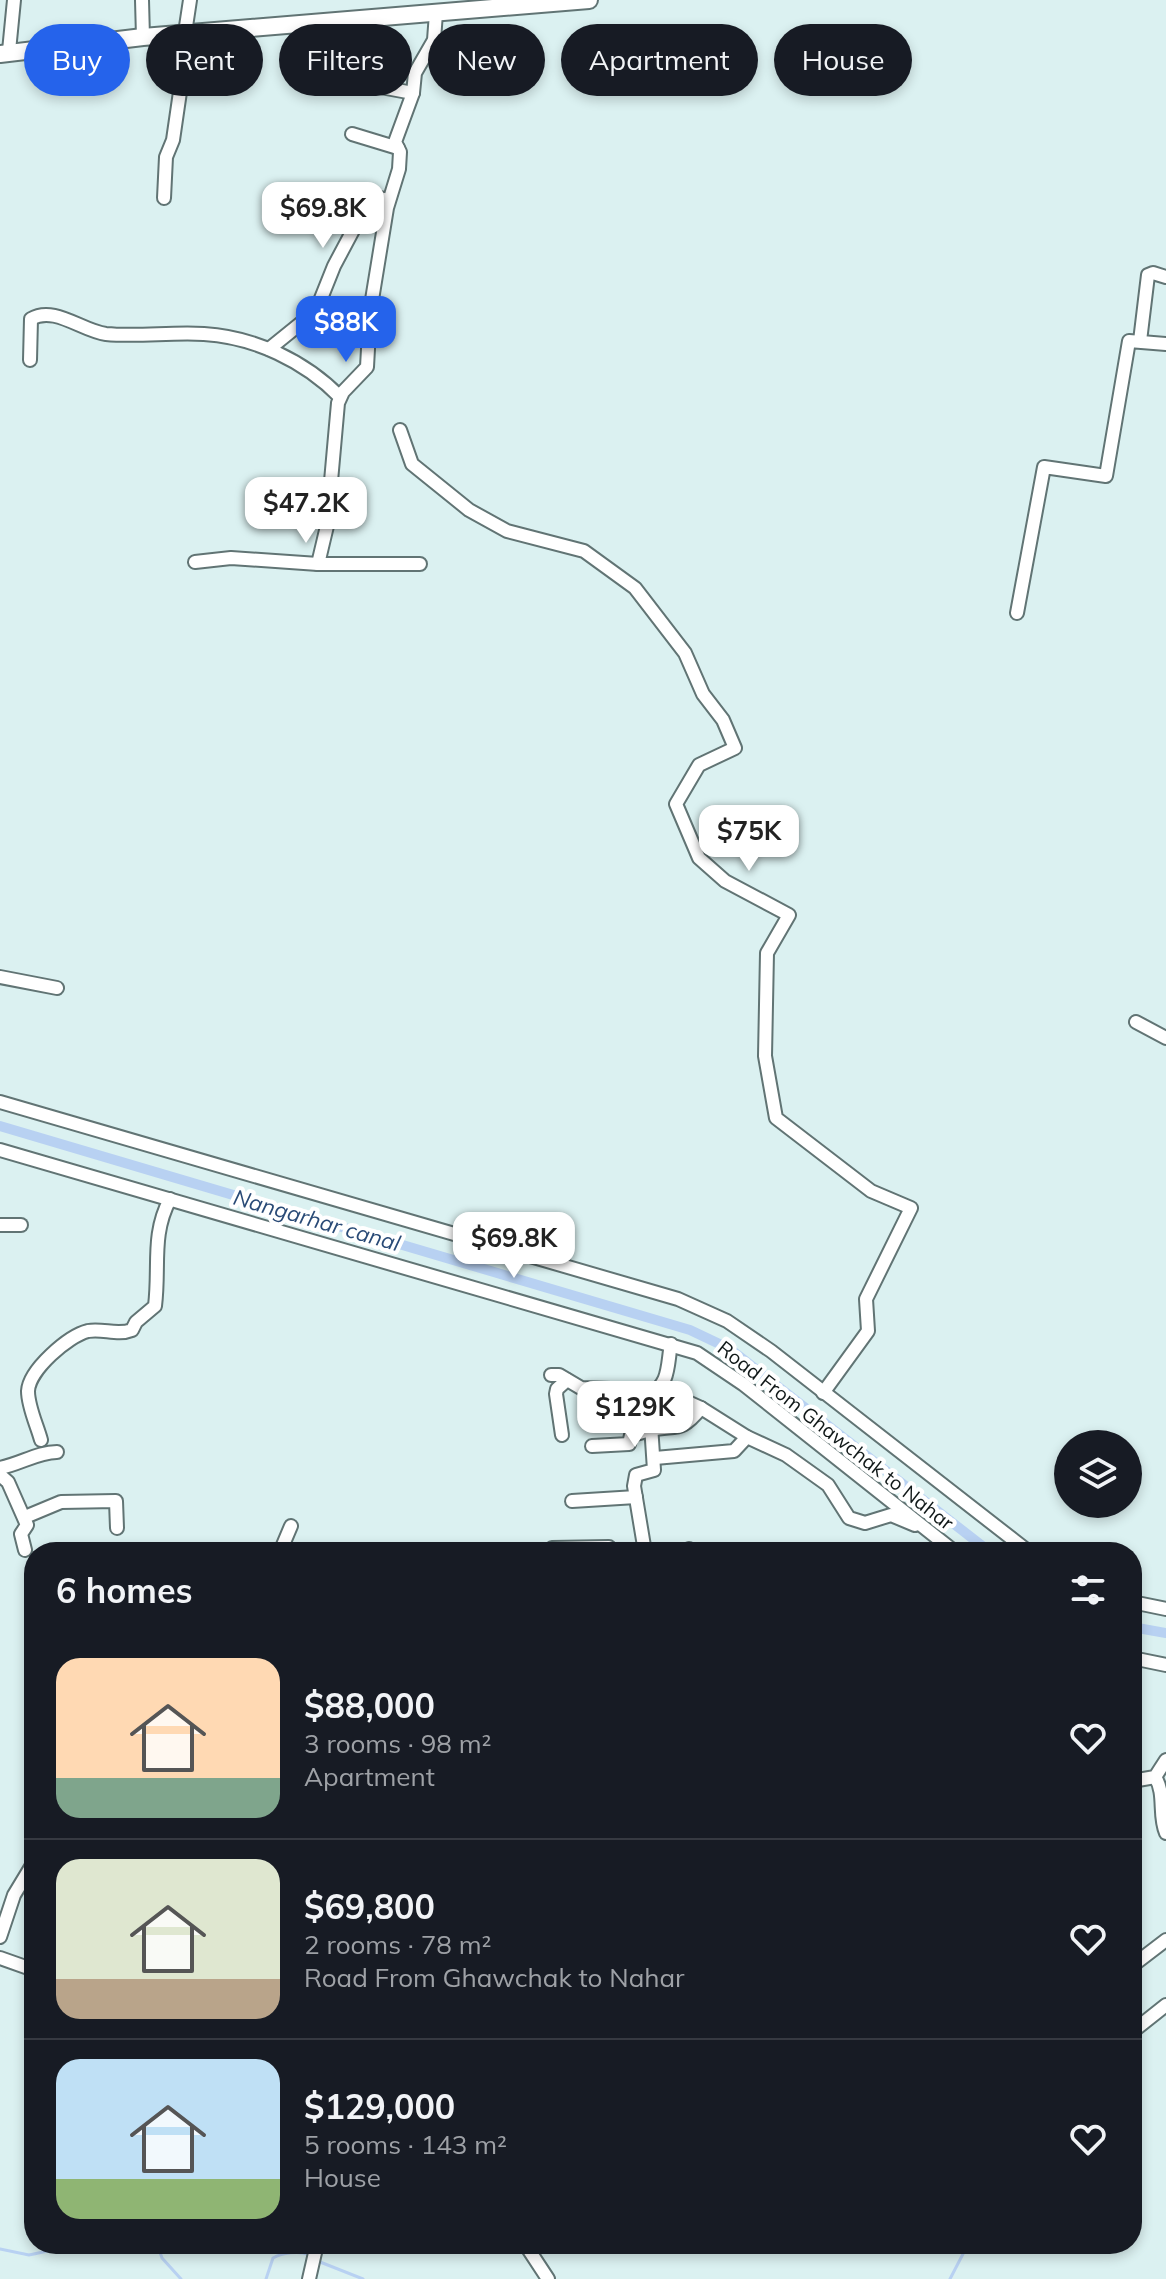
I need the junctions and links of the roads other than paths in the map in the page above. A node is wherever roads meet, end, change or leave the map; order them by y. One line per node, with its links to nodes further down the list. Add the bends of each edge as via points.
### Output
1 (14, 0): 11 (street)
2 (142, 0): 9 (street)
3 (190, 0): 7 (street)
4 (589, 0): 5 (main road)
5 (466, 5): 6 (main road)
6 (436, 13): 8 (main road); 12 (street, via 434,40 415,73)
7 (182, 24)
8 (263, 26)
9 (143, 37): 10 (main road); 11 (main road)
10 (146, 37)
11 (4, 53)
12 (413, 93): 15 (street, via 396,137)
13 (179, 96): 16 (street, via 166,157)
14 (352, 134): 15 (street)
15 (398, 148): 17 (street, via 399,169)
16 (164, 198)
17 (388, 200): 21 (street, via 376,197 368,202 316,311); 23 (street, via 367,367)
18 (1166, 277): 19 (street, via 1148,275)
19 (1140, 341): 20 (street); 28 (street, via 1129,341 1106,476 1047,466 1042,470)
20 (1166, 344)
21 (269, 349): 22 (street, via 201,333 103,333 59,317 36,316 31,319); 23 (street, via 323,379)
22 (30, 360)
23 (340, 397): 26 (street)
24 (400, 430): 41 (street, via 412,464 469,510 507,531 584,551 635,588 685,653 703,694 723,720 735,748 699,765 676,804 699,858 725,881 789,915 767,953 765,1056 776,1118 871,1191 911,1208 866,1299 868,1331)
25 (195, 562): 26 (street, via 231,558)
26 (318, 564): 27 (street)
27 (420, 564)
28 (1017, 613)
29 (0, 977): 30 (street)
30 (57, 988)
31 (1136, 1022): 32 (street)
32 (1166, 1038)
33 (0, 1102): 41 (street, via 678,1299 727,1321)
34 (0, 1150): 35 (street, Road From Ghawchak to Nahar)
35 (170, 1199): 38 (street, Road From Ghawchak to Nahar); 48 (street, via 156,1239 155,1306 132,1330 89,1331 64,1343 37,1371 28,1388)
36 (0, 1225): 37 (street)
37 (21, 1225)
38 (671, 1344): 42 (street, via 664,1382); 60 (street, Road From Ghawchak to Nahar, via 697,1353 743,1384)
39 (551, 1375): 40 (street)
40 (567, 1380): 42 (street, via 581,1388 641,1390); 46 (street, via 556,1394)
41 (823, 1393): 64 (street)
42 (649, 1395): 45 (street)
43 (681, 1399): 44 (street)
44 (701, 1408): 45 (street, via 679,1428); 47 (street)
45 (651, 1430): 49 (street, via 631,1435); 52 (street)
46 (562, 1435)
47 (747, 1437): 52 (street, via 734,1451); 60 (street, via 786,1455 828,1485 849,1518 865,1523 891,1515)
48 (41, 1440)
49 (629, 1444): 50 (street); 52 (street)
50 (592, 1446)
51 (57, 1452): 53 (street)
52 (654, 1452): 55 (street, via 654,1470 636,1475)
53 (0, 1468)
54 (0, 1475): 57 (street)
55 (636, 1497): 56 (street); 62 (street)
56 (572, 1501)
57 (25, 1517): 59 (street, via 61,1502 116,1501); 65 (street)
58 (291, 1526): 61 (street)
59 (117, 1528)
60 (928, 1530): 63 (street, Road From Ghawchak to Nahar)
61 (284, 1542)
62 (643, 1542)
63 (943, 1542)
64 (1016, 1542)
65 (24, 1546)
66 (1142, 1604): 67 (street)
67 (1166, 1609)
68 (1142, 1660): 69 (street)
69 (1166, 1665)
70 (1166, 1760): 71 (street)
71 (1155, 1777): 72 (street); 73 (street, via 1161,1786)
72 (1142, 1779)
73 (1166, 1833)
74 (24, 1878): 75 (street)
75 (0, 1937)
76 (1166, 1940): 78 (street)
77 (0, 1958): 79 (street)
78 (1142, 1958)
79 (24, 1966)
80 (1166, 2005): 81 (street)
81 (1142, 2024)
82 (315, 2254): 84 (street)
83 (532, 2254): 85 (street)
84 (309, 2279)
85 (548, 2279)

